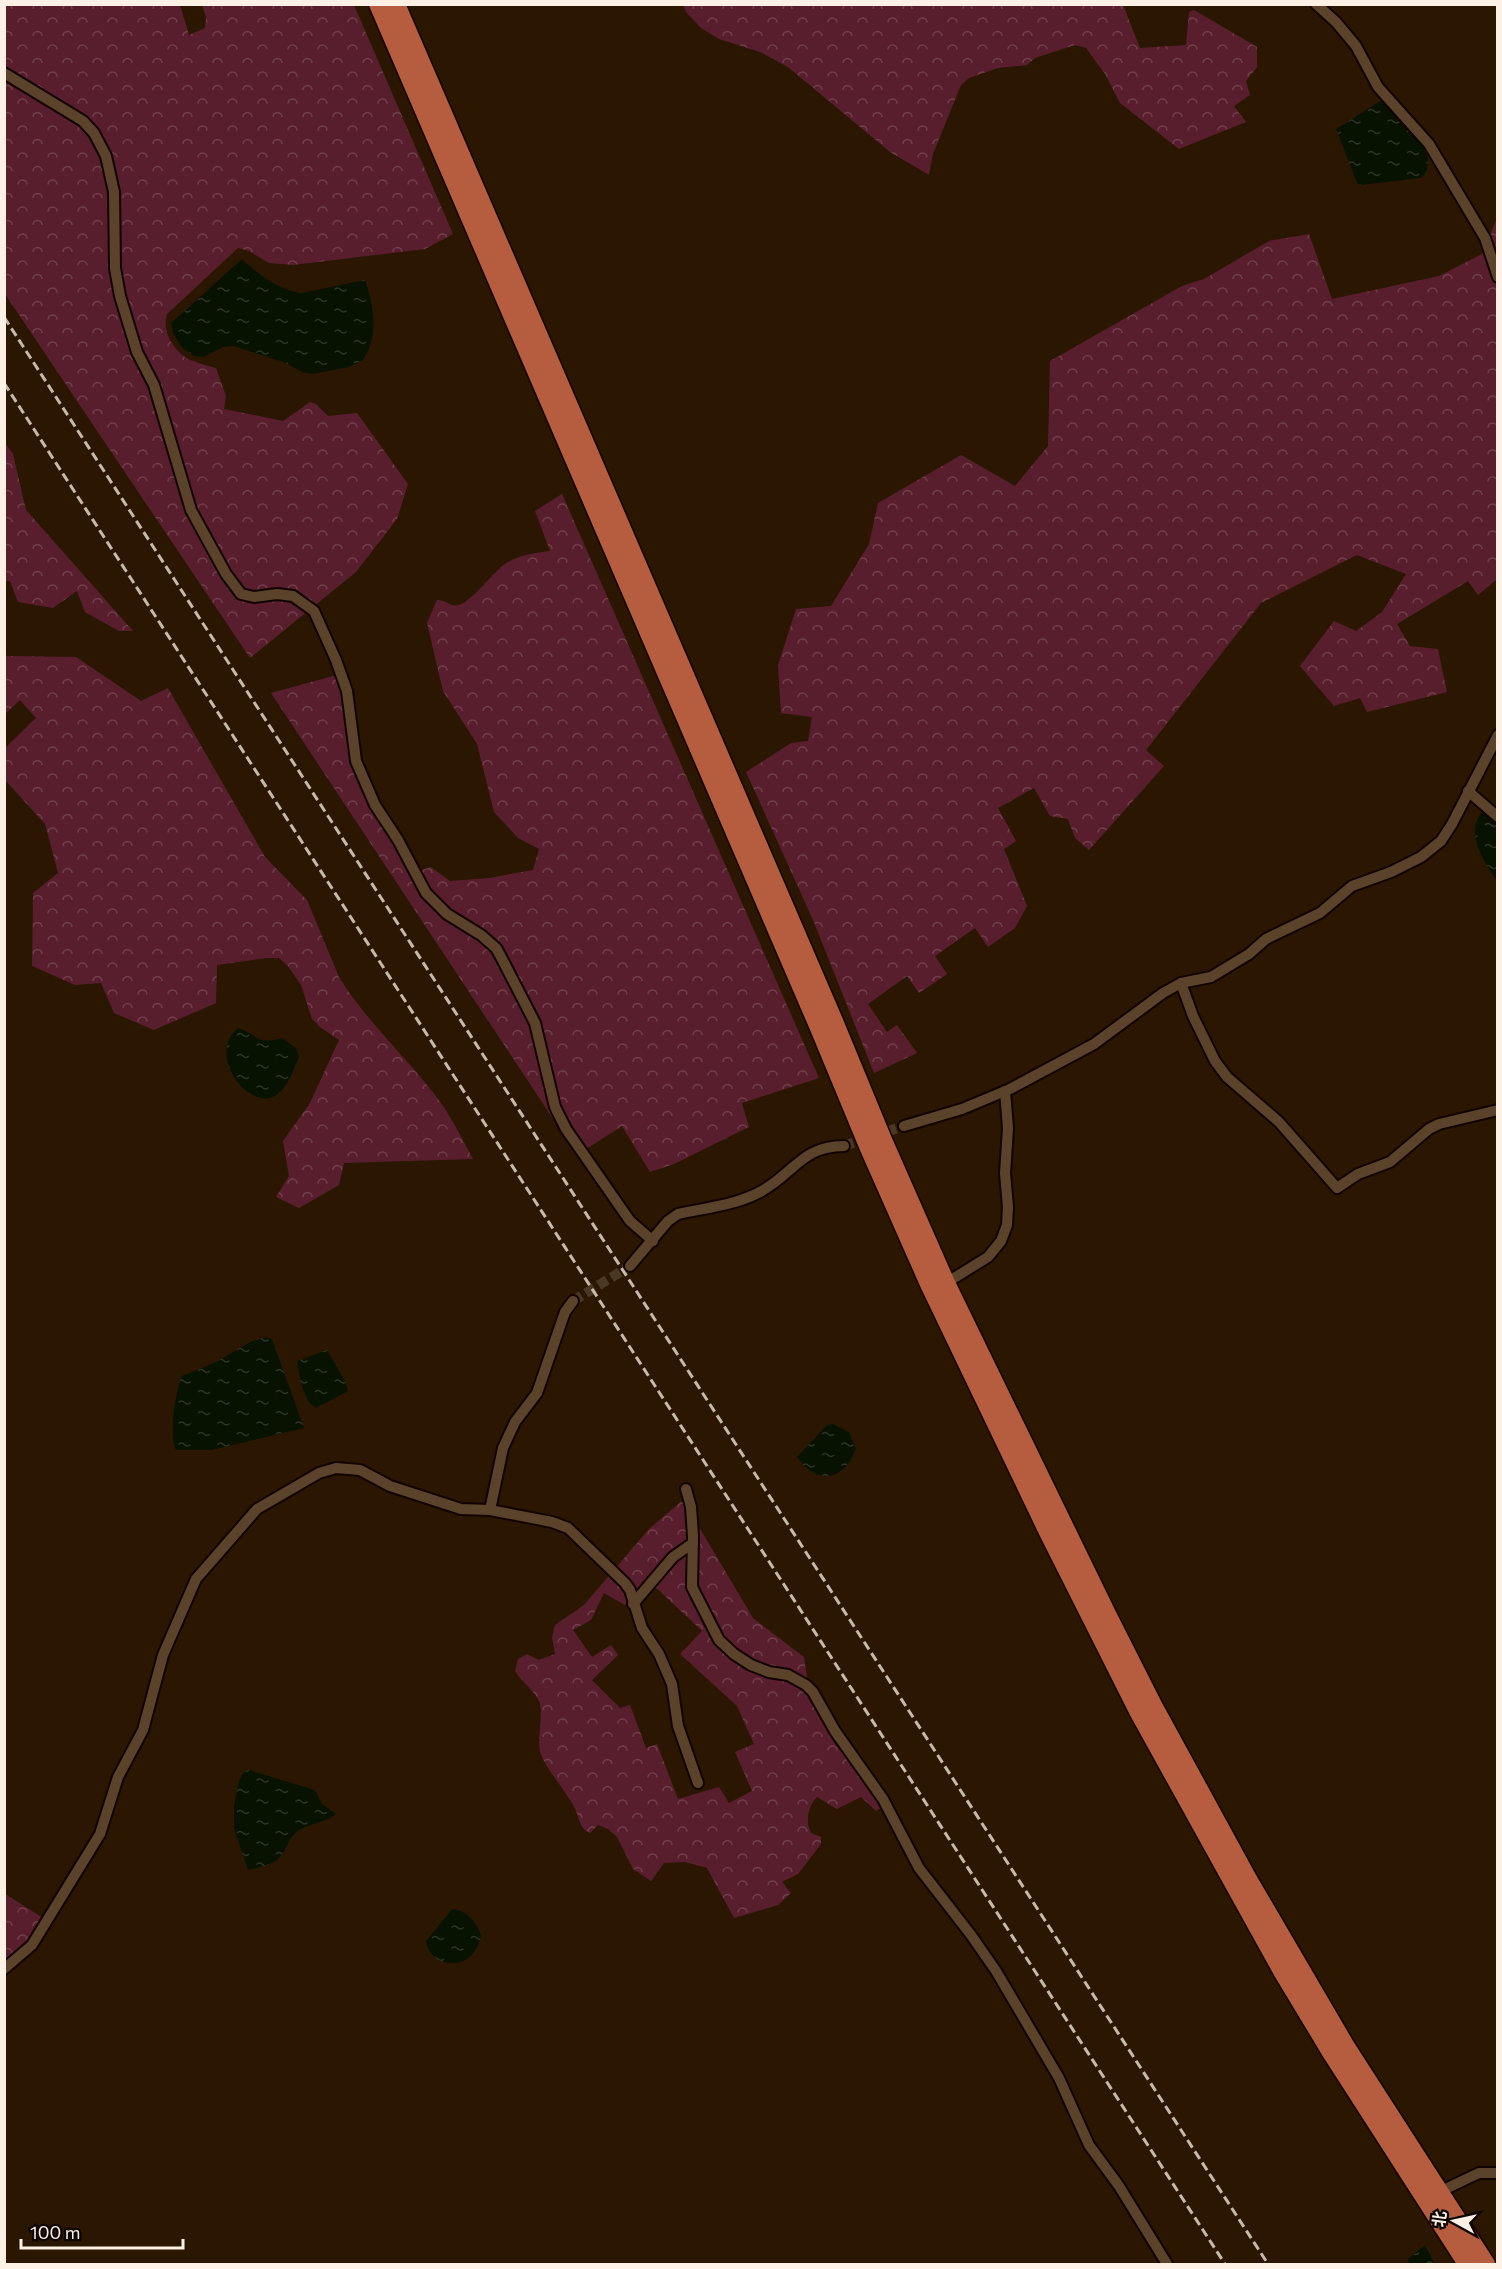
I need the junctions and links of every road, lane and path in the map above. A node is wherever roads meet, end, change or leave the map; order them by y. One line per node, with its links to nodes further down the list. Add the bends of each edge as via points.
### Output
1 (378, 4): 27 (main road, via 868,1146 966,1361 1098,1632 1224,1869 1332,2054)
2 (396, 4): 16 (main road)
3 (1316, 4): 5 (street, via 1356,46 1378,87 1429,144 1485,238)
4 (4, 73): 14 (street, via 83,121 106,156 114,192 115,268 120,296 137,352 154,385 198,527 242,594 293,596 314,611 347,691 356,761 375,805 426,893 447,914 496,948 535,1023 555,1107 566,1129 630,1221)
5 (1497, 277)
6 (1497, 735): 7 (street)
7 (1468, 791): 8 (street); 9 (street, via 1442,841 1421,857 1352,886 1320,913 1266,939 1250,954 1211,977)
8 (1497, 817)
9 (1181, 983): 10 (street, via 1094,1044); 11 (street, via 1210,1052 1227,1077 1279,1122 1337,1188 1358,1174 1390,1162 1439,1124)
10 (1005, 1091): 12 (street); 16 (street, via 1007,1225 1001,1242 988,1257)
11 (1497, 1110)
12 (904, 1126)
13 (844, 1146): 14 (street, via 810,1153 758,1193 678,1214)
14 (653, 1241): 15 (street)
15 (630, 1266)
16 (946, 1282): 25 (main road, via 1107,1614 1202,1795 1345,2045)
17 (573, 1301): 19 (street, via 565,1312 537,1393 506,1441)
18 (686, 1489): 20 (street)
19 (490, 1510): 21 (street, via 568,1528 625,1583); 23 (street, via 461,1509 390,1486 360,1470 336,1468 319,1473 256,1509 196,1579 163,1655 143,1730 118,1777 100,1834 32,1945)
20 (693, 1543): 21 (street, via 673,1557); 26 (street, via 692,1587 718,1640 751,1665 806,1685 818,1701 883,1799 919,1868 996,1971 1059,2078 1089,2145)
21 (633, 1604): 22 (street, via 672,1684 678,1725)
22 (698, 1783)
23 (4, 1969)
24 (1497, 2173): 25 (street, via 1479,2173)
25 (1439, 2192): 28 (main road)
26 (1167, 2265)
27 (1467, 2265)
28 (1486, 2265)

